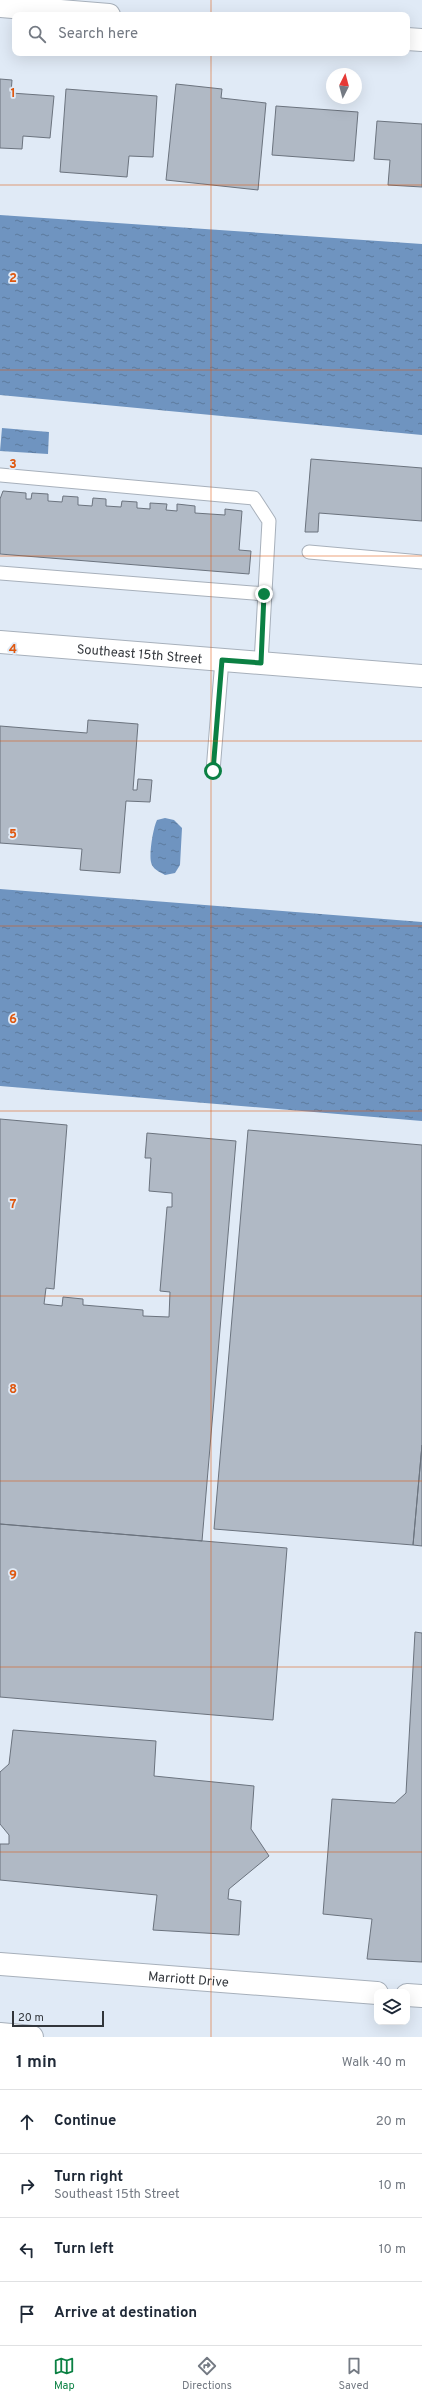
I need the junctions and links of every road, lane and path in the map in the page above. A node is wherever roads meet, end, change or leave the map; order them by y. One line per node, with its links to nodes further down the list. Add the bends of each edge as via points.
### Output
1 (0, 6): 2 (street)
2 (73, 12)
3 (410, 39): 4 (street)
4 (422, 40)
5 (0, 475): 9 (lane, via 254,498 268,521)
6 (309, 552): 7 (lane)
7 (422, 562)
8 (0, 574): 9 (lane)
9 (264, 594): 12 (lane)
10 (0, 642): 11 (street, Southeast 15th Street)
11 (222, 660): 12 (street, Southeast 15th Street); 14 (lane)
12 (261, 663): 13 (street, Southeast 15th Street)
13 (422, 676)
14 (213, 771)
15 (0, 1964): 16 (street, Marriott Drive)
16 (374, 1993)
17 (410, 1995): 18 (street)
18 (422, 1996)
19 (0, 2034): 20 (street)
20 (32, 2037)

